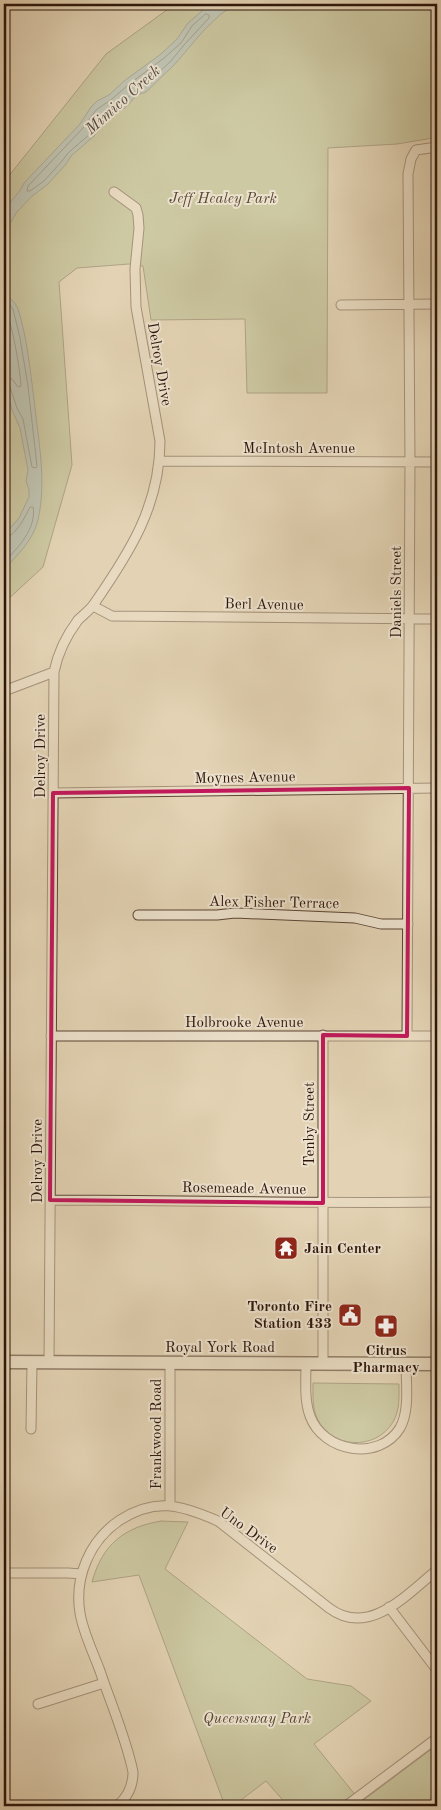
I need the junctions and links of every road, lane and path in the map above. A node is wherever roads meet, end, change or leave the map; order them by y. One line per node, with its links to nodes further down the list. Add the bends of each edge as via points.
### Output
1 (437, 148): 3 (street, Daniels Street, via 416,150 408,174)
2 (114, 192): 6 (street, Delroy Drive, via 136,208 138,215 136,307 160,440)
3 (409, 304): 4 (street); 5 (street); 7 (street, Daniels Street)
4 (437, 304)
5 (341, 305)
6 (160, 461): 7 (street, McIntosh Avenue); 9 (street, Delroy Drive, via 145,521 135,542)
7 (410, 462): 8 (street, McIntosh Avenue); 10 (street, Daniels Street)
8 (437, 462)
9 (92, 606): 10 (street, Berl Avenue, via 112,616); 12 (street, Delroy Drive, via 68,634)
10 (410, 619): 11 (street, Berl Avenue); 14 (street, Daniels Street)
11 (437, 619)
12 (54, 672): 13 (street); 16 (street, Delroy Drive)
13 (4, 691)
14 (409, 788): 15 (street, Moynes Avenue); 16 (street, Moynes Avenue); 18 (street, Daniels Street)
15 (437, 788)
16 (53, 793): 20 (street, Delroy Drive)
17 (138, 915): 18 (street, Alex Fisher Terrace, via 235,913 355,918 381,924)
18 (408, 924): 21 (street, Daniels Street)
19 (323, 1035): 20 (street, Holbrooke Avenue); 21 (street, Holbrooke Avenue); 25 (street, Tenby Street)
20 (51, 1036): 23 (street, Delroy Drive)
21 (408, 1036): 22 (street, Holbrooke Avenue)
22 (437, 1036)
23 (50, 1200): 25 (street, Rosemeade Avenue); 28 (street, Delroy Drive)
24 (437, 1202): 25 (street, Rosemeade Avenue)
25 (323, 1203): 31 (street, Tenby Street)
26 (4, 1362): 27 (main road, Royal York Road)
27 (32, 1363): 28 (main road, Royal York Road); 34 (street)
28 (49, 1363): 29 (main road, Royal York Road)
29 (170, 1363): 30 (main road, Royal York Road); 35 (street, Frankwood Road)
30 (306, 1363): 31 (main road, Royal York Road); 32 (street, via 310,1418 324,1437 351,1449 378,1446 401,1426 406,1401)
31 (323, 1363): 32 (main road, Royal York Road)
32 (406, 1364): 33 (main road, Royal York Road)
33 (437, 1364)
34 (31, 1430)
35 (170, 1505): 38 (street, Uno Drive, via 131,1514 104,1533 94,1546); 39 (street, Uno Drive, via 218,1521 338,1615 372,1617)
36 (437, 1570): 39 (street, Uno Drive)
37 (4, 1573): 38 (street)
38 (82, 1574): 41 (street, Uno Drive, via 80,1612)
39 (390, 1607): 40 (street)
40 (437, 1670)
41 (104, 1684): 42 (street); 44 (street, Uno Drive, via 133,1772 129,1792)
42 (38, 1704)
43 (437, 1738): 45 (street)
44 (117, 1806)
45 (346, 1806)

